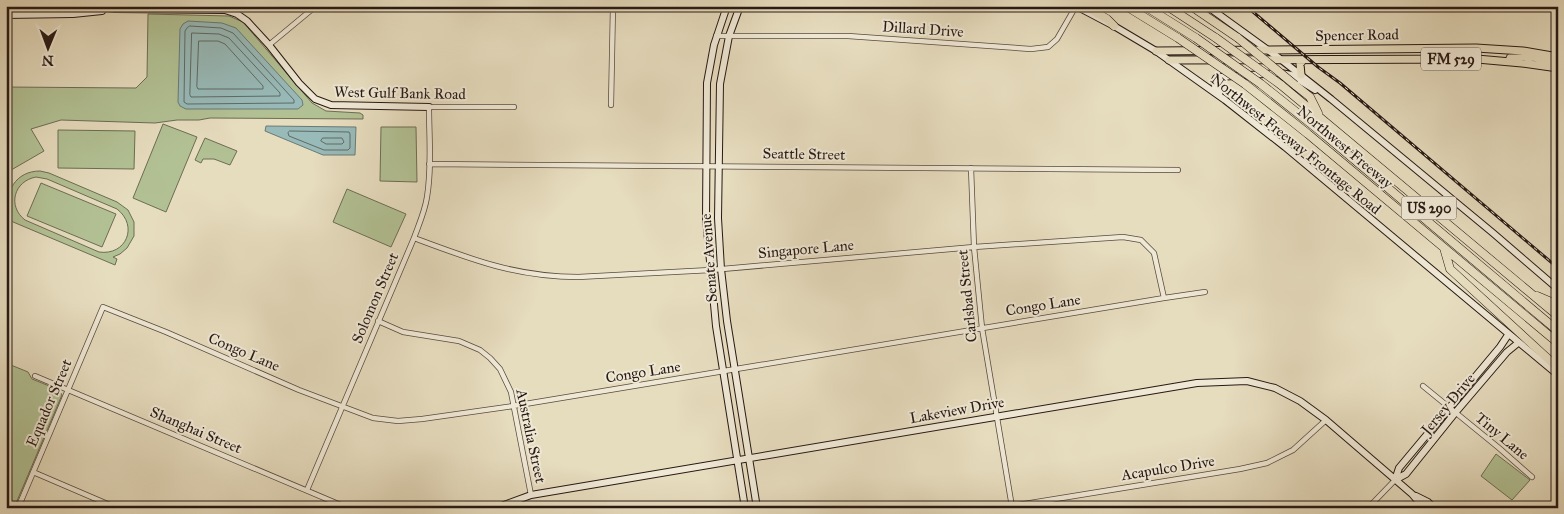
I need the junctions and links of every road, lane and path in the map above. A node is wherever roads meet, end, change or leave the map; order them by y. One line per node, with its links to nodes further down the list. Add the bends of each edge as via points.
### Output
1 (73, 6): 15 (street)
2 (87, 6): 14 (street, West Gulf Bank Road)
3 (316, 6): 20 (street)
4 (612, 6): 32 (street)
5 (726, 6): 18 (street, Senate Avenue)
6 (740, 6): 19 (street, Senate Avenue)
7 (1076, 6): 17 (street, Northwest Freeway Frontage Road); 19 (street, Dillard Drive, via 1057,39 1048,47 1030,50 848,36)
8 (1085, 6): 17 (highway)
9 (1126, 6): 43 (highway, Northwest Freeway / US 290, bridge, via 1245,84)
10 (1145, 6): 55 (highway, bridge, via 1261,84)
11 (1167, 6): 35 (highway, Northwest Freeway / US 290, bridge, via 1281,85)
12 (1190, 6): 35 (highway, bridge, via 1238,38 1295,85 1310,98)
13 (1207, 6): 21 (street)
14 (115, 9): 15 (street, West Gulf Bank Road); 20 (street, West Gulf Bank Road, via 225,10 247,21)
15 (72, 14): 16 (street, West Gulf Bank Road)
16 (6, 15)
17 (1114, 26): 22 (street, Northwest Freeway Frontage Road)
18 (716, 36): 19 (street, Dillard Drive); 37 (street, Senate Avenue, via 706,83)
19 (729, 36): 38 (street, Senate Avenue, via 720,84)
20 (269, 44): 33 (street, West Gulf Bank Road, via 299,83 324,103)
21 (1267, 50): 22 (main road, Spencer Road / FM 529); 23 (street); 24 (main road, Spencer Road / FM 529, via 1476,48 1523,51)
22 (1156, 51): 26 (street, Northwest Freeway Frontage Road)
23 (1279, 58): 25 (main road, Spencer Road / FM 529); 26 (main road, Spencer Road / FM 529); 29 (street)
24 (1558, 58): 27 (main road, via 1554,61 1532,57)
25 (1304, 59): 27 (main road, Spencer Road / FM 529); 29 (main road, via 1300,64)
26 (1169, 60): 31 (street, Northwest Freeway Frontage Road)
27 (1500, 60): 28 (main road, Spencer Road / FM 529)
28 (1558, 68)
29 (1301, 75): 30 (street)
30 (1331, 99): 31 (street, via 1281,73 1216,78 1215,88); 46 (street)
31 (1225, 100): 56 (street, Northwest Freeway Frontage Road)
32 (611, 105)
33 (430, 107): 34 (street, West Gulf Bank Road); 36 (street, Solomon Street)
34 (514, 107)
35 (1320, 117): 48 (highway, Northwest Freeway / US 290)
36 (429, 164): 37 (street, Seattle Street); 41 (street, Solomon Street, via 427,196)
37 (705, 166): 38 (street, Seattle Street); 45 (street, Senate Avenue)
38 (718, 166): 39 (street, Seattle Street); 44 (street, Senate Avenue)
39 (971, 168): 40 (street, Seattle Street); 42 (street, Carlsbad Street)
40 (1178, 170)
41 (414, 238): 45 (street, Singapore Lane, via 484,264 532,275 578,277); 53 (street, Solomon Street)
42 (974, 246): 44 (street, Singapore Lane); 49 (street, Singapore Lane, via 1123,237 1141,240 1154,254); 54 (street, Carlsbad Street)
43 (1444, 248): 58 (highway, Northwest Freeway / US 290); 59 (highway, via 1450,269)
44 (721, 269): 45 (street, Singapore Lane); 60 (street, Senate Avenue)
45 (711, 270): 61 (street, Senate Avenue)
46 (1558, 289)
47 (1205, 292): 49 (street, Congo Lane)
48 (1530, 293): 50 (highway); 52 (highway, Northwest Freeway / US 290)
49 (1164, 298): 54 (street, Congo Lane)
50 (1558, 305)
51 (103, 307): 65 (street, Equador Street); 66 (street, Congo Lane)
52 (1558, 316)
53 (378, 321): 66 (street, Solomon Street); 67 (street, Australia Street, via 404,332 459,341 480,350 500,369 511,392)
54 (982, 328): 60 (street, Congo Lane); 70 (street, Carlsbad Street)
55 (1558, 331)
56 (1508, 335): 57 (street, Northwest Freeway Frontage Road); 68 (street, Jersey Drive)
57 (1518, 343): 62 (street, Northwest Freeway Frontage Road); 69 (street, Jersey Drive)
58 (1558, 343)
59 (1558, 368)
60 (734, 370): 61 (street, Congo Lane); 72 (street, Senate Avenue)
61 (723, 372): 67 (street, Congo Lane); 73 (street, Senate Avenue)
62 (1558, 375)
63 (35, 376): 65 (street, Shanghai Street)
64 (1423, 386): 68 (street, Tiny Lane)
65 (68, 390): 74 (street, Equador Street); 77 (street, Shanghai Street)
66 (342, 406): 67 (street, Congo Lane, via 373,418 398,421); 77 (street, Solomon Street)
67 (513, 406): 79 (street, Australia Street)
68 (1449, 408): 69 (street, Tiny Lane); 76 (street, Jersey Drive, via 1399,468)
69 (1455, 414): 75 (street, Tiny Lane); 76 (street, Jersey Drive, via 1406,474)
70 (998, 416): 71 (street, Lakeview Drive, via 1197,383 1247,381 1275,388); 72 (street, Lakeview Drive); 80 (street, Carlsbad Street)
71 (1326, 420): 76 (street, Lakeview Drive); 80 (street, Acapulco Drive, via 1293,450 1267,463)
72 (748, 458): 73 (street, Lakeview Drive); 86 (street, Senate Avenue)
73 (737, 460): 79 (street, Lakeview Drive); 85 (street, Senate Avenue)
74 (33, 472): 81 (street, Equador Street); 82 (street)
75 (1532, 477)
76 (1395, 480): 78 (street, Lakeview Drive); 88 (street, Jersey Drive)
77 (307, 490): 83 (street, Shanghai Street)
78 (1412, 494): 89 (street); 90 (street)
79 (531, 495): 84 (street, Lakeview Drive)
80 (1012, 507): 87 (street, Acapulco Drive)
81 (18, 508)
82 (117, 508)
83 (348, 508)
84 (496, 508)
85 (745, 508)
86 (757, 508)
87 (1000, 508)
88 (1368, 508)
89 (1424, 508)
90 (1434, 508)

